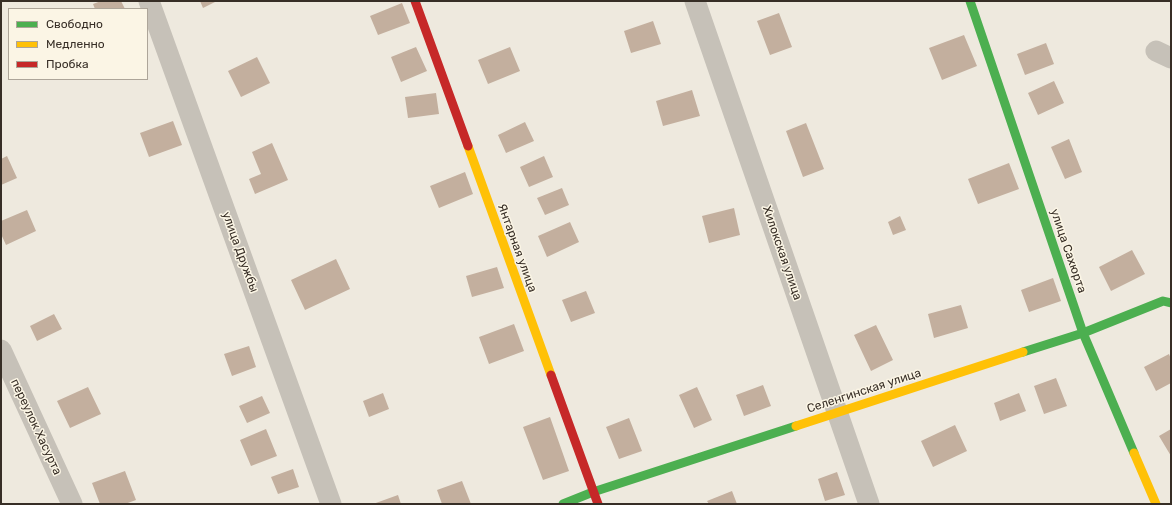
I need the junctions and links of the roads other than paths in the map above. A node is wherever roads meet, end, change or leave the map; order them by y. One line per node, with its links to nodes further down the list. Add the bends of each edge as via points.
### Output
1 (149, 1): 11 (street, улица Дружбы)
2 (415, 1): 9 (street, Янтарная улица)
3 (695, 1): 8 (street, Хилокская улица)
4 (970, 1): 6 (street, улица Сахюрта)
5 (1171, 303): 6 (street, Селенгинская улица, via 1163,301)
6 (1083, 333): 8 (street, Селенгинская улица); 15 (street, улица Сахюрта)
7 (1, 350): 10 (street, переулок Хасурта)
8 (837, 412): 9 (street, Селенгинская улица); 14 (street, Хилокская улица)
9 (593, 492): 12 (street, Селенгинская улица); 13 (street, Янтарная улица)
10 (72, 504)
11 (331, 504)
12 (563, 504)
13 (598, 504)
14 (869, 504)
15 (1156, 504)

